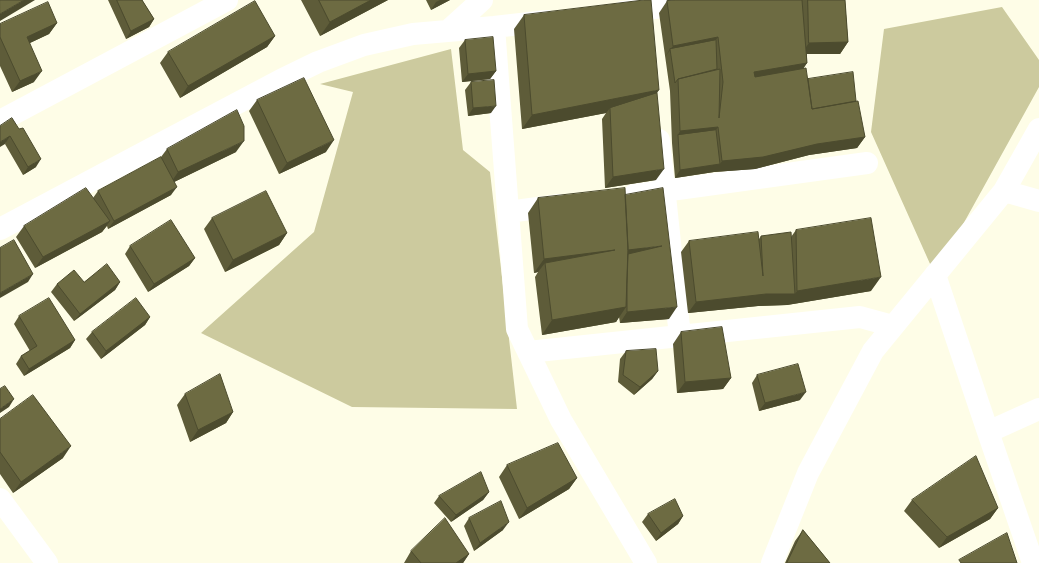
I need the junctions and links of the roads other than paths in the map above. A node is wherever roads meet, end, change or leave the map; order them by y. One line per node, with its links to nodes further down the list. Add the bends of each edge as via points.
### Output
1 (227, 0): 8 (street)
2 (482, 0): 7 (street)
3 (718, 0): 4 (street, via 646,17)
4 (605, 14)
5 (566, 18): 6 (street)
6 (494, 27): 7 (street); 17 (street)
7 (448, 30): 18 (street, via 413,34 364,45 318,62)
8 (1, 117)
9 (657, 120): 12 (street)
10 (1039, 129): 13 (street)
11 (867, 163): 12 (street)
12 (664, 191): 14 (street); 21 (street)
13 (1004, 191): 15 (street); 19 (street)
14 (618, 197)
15 (1039, 201)
16 (578, 202): 17 (street)
17 (508, 212): 22 (street, via 517,330)
18 (2, 222)
19 (935, 275): 20 (street); 24 (street)
20 (893, 326): 21 (street, via 860,317); 28 (street, via 873,351 808,473)
21 (680, 336): 22 (street)
22 (528, 352): 27 (street, via 561,420)
23 (1039, 409): 24 (street)
24 (988, 432): 29 (street)
25 (0, 499): 26 (street)
26 (47, 563)
27 (646, 563)
28 (772, 563)
29 (1033, 563)

